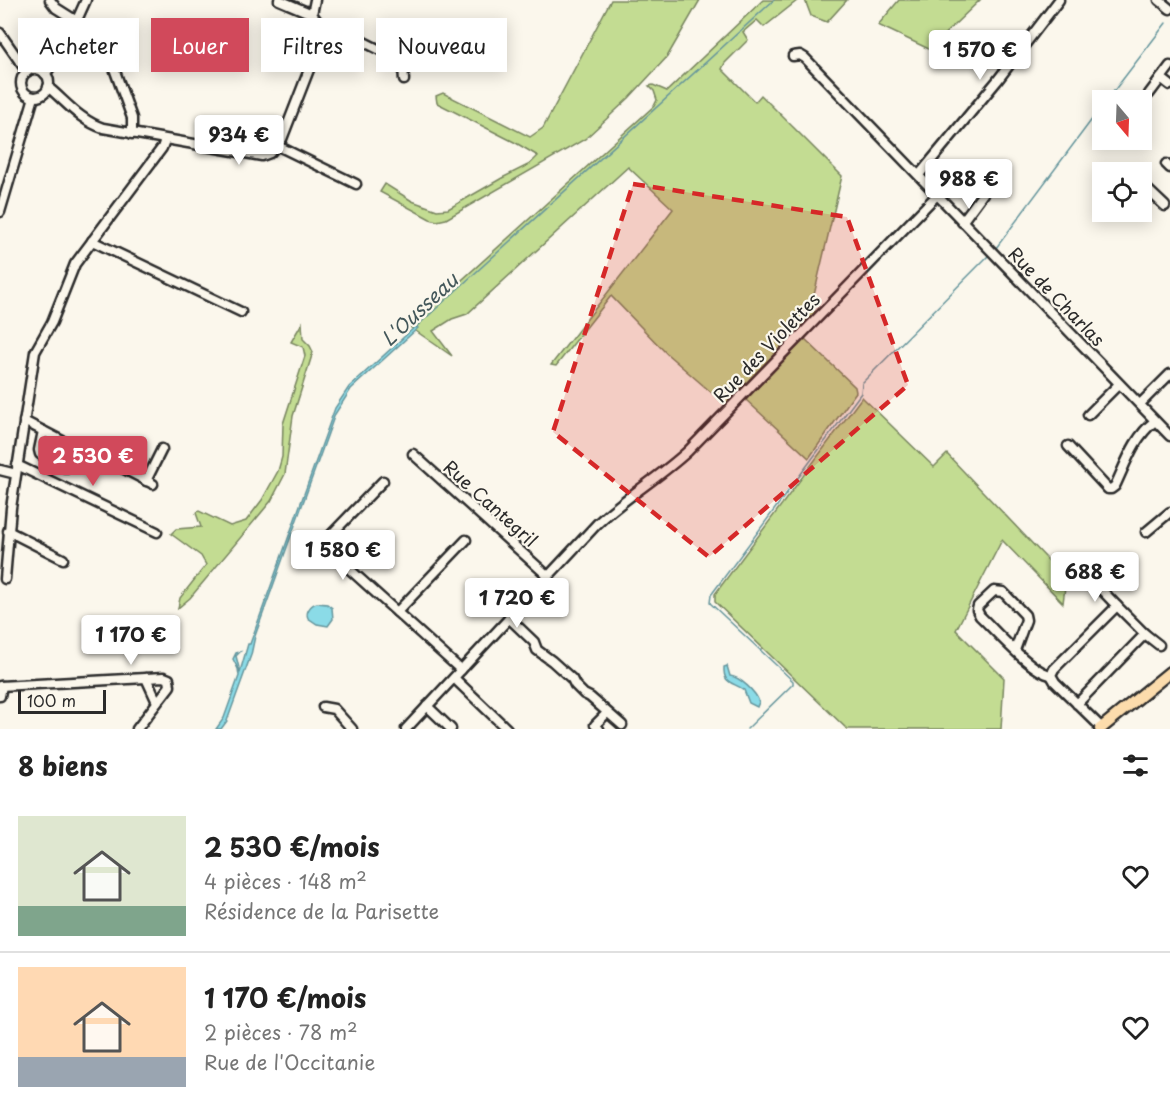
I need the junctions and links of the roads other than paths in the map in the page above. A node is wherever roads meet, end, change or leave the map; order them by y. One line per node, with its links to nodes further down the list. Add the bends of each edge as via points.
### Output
1 (50, 0): 9 (street)
2 (86, 0): 10 (street)
3 (279, 0): 8 (street)
4 (315, 0): 8 (street)
5 (1059, 0): 31 (street)
6 (1159, 0): 7 (street)
7 (1170, 9)
8 (312, 14): 11 (street)
9 (72, 18)
10 (76, 18)
11 (315, 18)
12 (0, 33): 15 (street)
13 (364, 42): 23 (street, via 396,58 403,67)
14 (794, 56): 31 (street, Rue de Charlas, via 805,58)
15 (18, 59)
16 (1170, 66): 22 (street)
17 (27, 72): 27 (street, via 22,86)
18 (41, 72): 21 (street)
19 (115, 72): 28 (street, via 132,118)
20 (308, 72): 30 (street)
21 (45, 74): 25 (street)
22 (1161, 78): 24 (street); 26 (street)
23 (404, 80)
24 (1170, 85)
25 (48, 87): 27 (street, via 44,94); 28 (street, via 89,123)
26 (1152, 90)
27 (34, 97): 37 (street)
28 (132, 134): 29 (street)
29 (165, 140): 30 (street, via 262,156); 39 (street)
30 (278, 146): 33 (street)
31 (919, 176): 35 (street, Rue de Charlas)
32 (996, 176): 38 (street)
33 (356, 184)
34 (1152, 193): 36 (street)
35 (937, 195): 38 (street, Rue de Charlas); 62 (street, Rue des Violettes, via 688,451 610,511)
36 (1168, 205)
37 (0, 212)
38 (962, 222): 42 (street, Rue de Charlas)
39 (92, 241): 40 (street); 45 (street, via 75,264 52,322 35,352)
40 (241, 312)
41 (1170, 374): 43 (street)
42 (1119, 384): 43 (street, Rue de Charlas); 44 (street)
43 (1140, 404): 46 (street, Rue de Charlas)
44 (1088, 415)
45 (24, 421): 47 (street); 53 (street)
46 (1155, 421): 48 (street, Rue de Charlas); 49 (street, via 1135,443 1112,489)
47 (43, 432): 50 (street, via 150,482); 52 (street, via 40,454)
48 (1170, 436)
49 (1068, 446)
50 (162, 449)
51 (412, 454): 62 (street, Rue Cantegril)
52 (66, 468)
53 (17, 469): 54 (street); 57 (street); 58 (street)
54 (0, 470)
55 (383, 481): 66 (street, via 325,541 326,547)
56 (1170, 512): 59 (street)
57 (8, 531): 61 (street); 63 (street)
58 (157, 532)
59 (1146, 532)
60 (466, 540): 66 (street)
61 (63, 559)
62 (548, 576): 67 (street, Rue des Violettes)
63 (5, 579)
64 (1093, 581): 65 (street)
65 (1117, 606): 68 (street); 73 (street)
66 (397, 612): 71 (street)
67 (509, 618): 71 (street, Rue des Violettes); 82 (street, via 534,642 537,650)
68 (1145, 634): 69 (street); 79 (street)
69 (1159, 645)
70 (1015, 650): 70 (street, via 977,610 994,591 1003,592 1025,615); 73 (street, via 1038,671)
71 (461, 670): 75 (street, Rue des Violettes)
72 (1170, 672): 83 (main road)
73 (1051, 675): 79 (street)
74 (146, 678): 76 (street); 78 (street); 78 (street, via 164,677 171,681)
75 (453, 678): 80 (street, Rue des Violettes); 88 (street)
76 (1, 686): 77 (street)
77 (0, 696)
78 (157, 702): 84 (street)
79 (1077, 704): 83 (street)
80 (427, 706): 86 (street, Rue des Violettes); 87 (street)
81 (323, 707): 85 (street, via 334,709)
82 (607, 713): 89 (street, via 595,725); 90 (street, via 620,723)
83 (1101, 728)
84 (137, 729)
85 (352, 729)
86 (406, 729)
87 (451, 729)
88 (507, 729)
89 (599, 729)
90 (611, 729)

